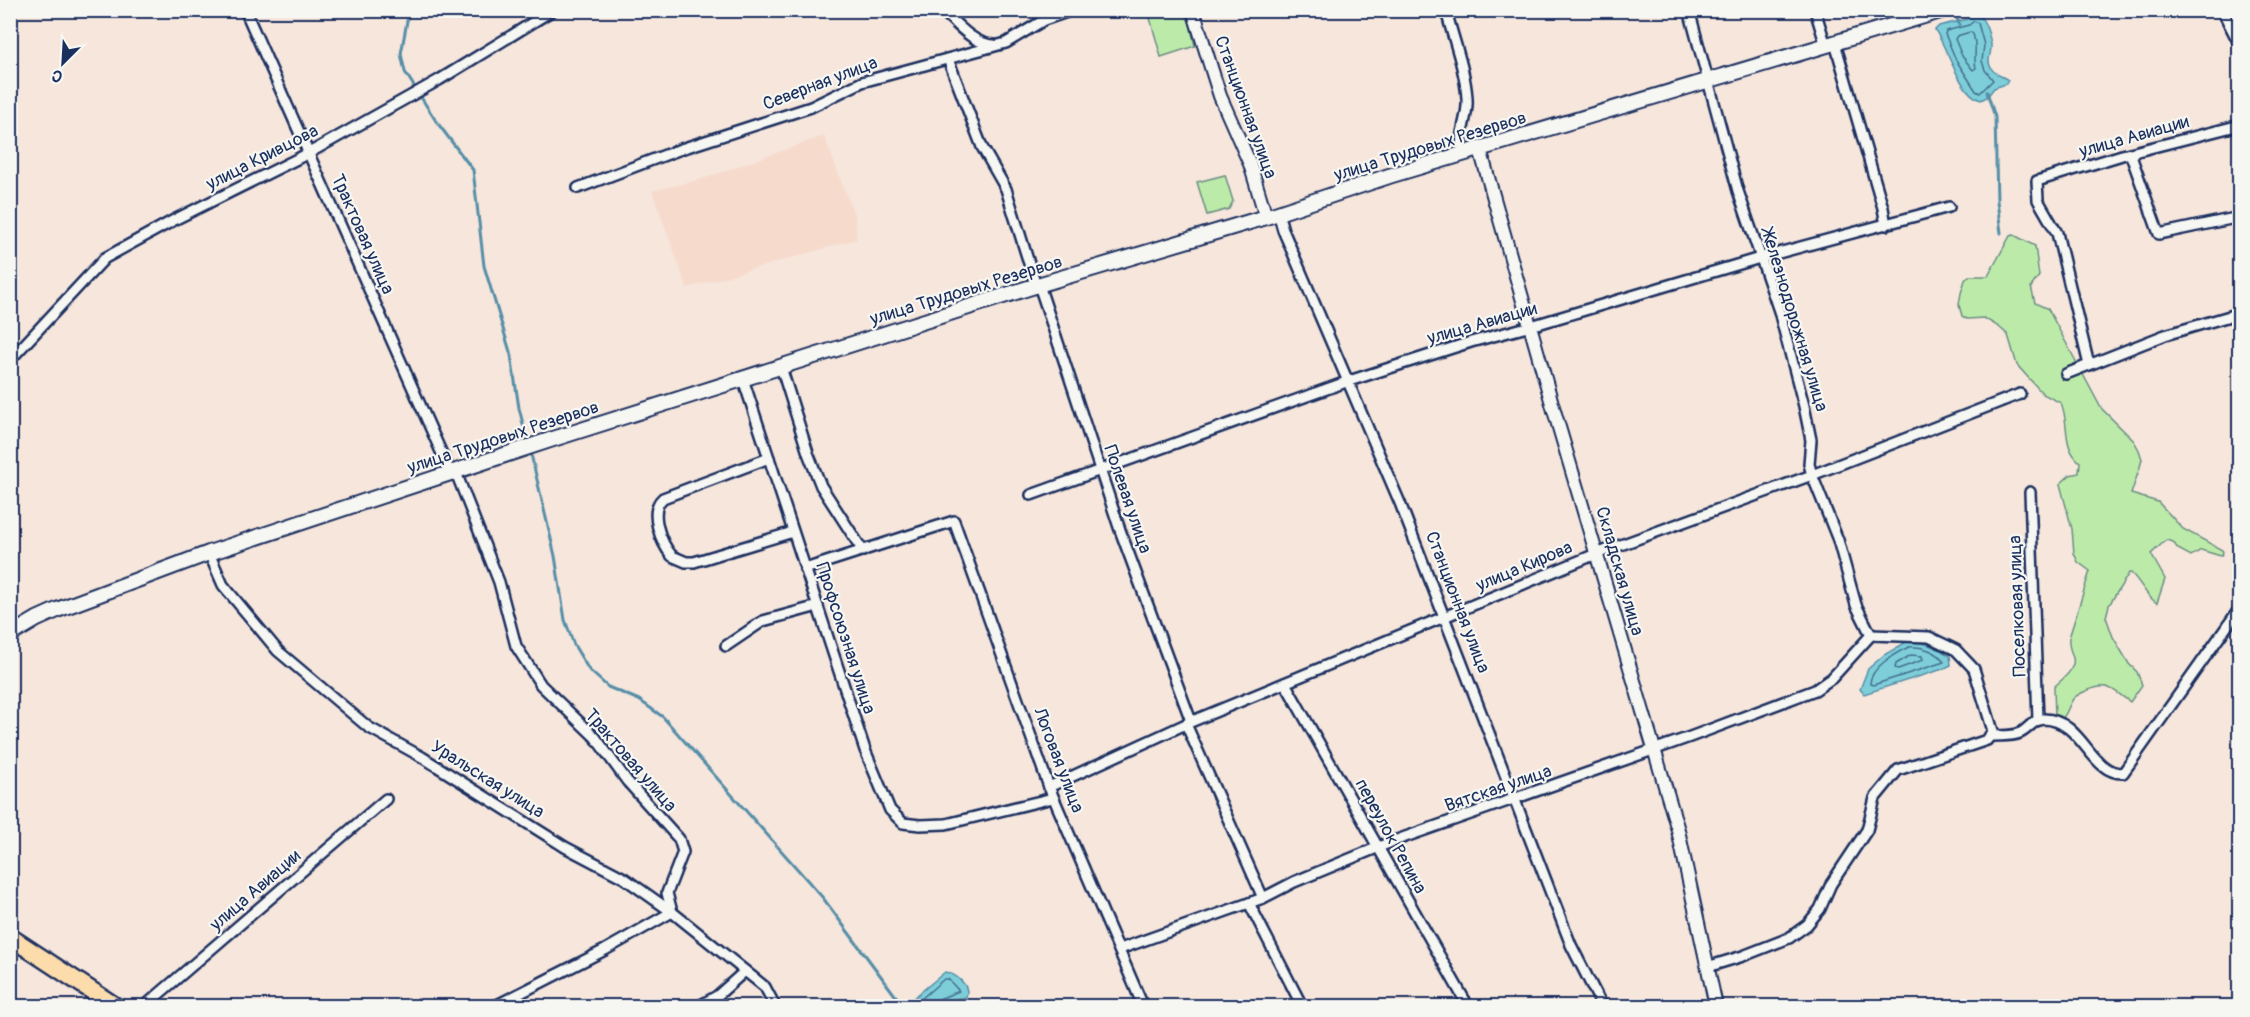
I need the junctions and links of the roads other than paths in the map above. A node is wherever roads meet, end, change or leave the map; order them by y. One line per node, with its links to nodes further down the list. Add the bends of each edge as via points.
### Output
1 (245, 10): 18 (street, Трактовая улица)
2 (553, 10): 18 (street, улица Кривцова)
3 (942, 10): 12 (street, via 976,40)
4 (1073, 10): 12 (street, Северная улица, via 1044,20)
5 (1193, 10): 23 (street, Станционная улица, via 1220,96)
6 (1446, 10): 20 (street, via 1466,84 1467,109 1460,140)
7 (1689, 10): 15 (street, Железнодорожная улица)
8 (1815, 10): 11 (street)
9 (2222, 10): 13 (street)
10 (1940, 12): 11 (main road, улица Трудовых Резервов)
11 (1830, 44): 15 (main road, улица Трудовых Резервов); 25 (street)
12 (999, 45): 14 (street, Северная улица)
13 (2240, 45)
14 (948, 59): 21 (street, Северная улица, via 857,84 811,107 681,149); 27 (street, Полевая улица, via 982,147 1006,189)
15 (1709, 80): 17 (main road, улица Трудовых Резервов); 26 (street, Железнодорожная улица, via 1738,191)
16 (2240, 124): 19 (street, улица Авиации)
17 (1480, 149): 20 (main road, улица Трудовых Резервов); 29 (street, Складская улица)
18 (309, 153): 30 (street, улица Кривцова, via 105,258); 39 (street, Трактовая улица)
19 (2130, 153): 24 (street, via 2158,234); 31 (street, улица Авиации, via 2037,181 2038,200 2057,233)
20 (1463, 154): 23 (main road, улица Трудовых Резервов)
21 (578, 188)
22 (1949, 207): 25 (street, улица Авиации)
23 (1272, 214): 27 (main road, улица Трудовых Резервов); 35 (street, Станционная улица, via 1284,230)
24 (2240, 218)
25 (1886, 225): 26 (street, улица Авиации)
26 (1761, 258): 29 (street, улица Авиации); 40 (street, Железнодорожная улица, via 1808,423)
27 (1038, 285): 32 (main road, улица Трудовых Резервов); 38 (street, Полевая улица)
28 (2240, 313): 31 (street, via 2165,335)
29 (1531, 326): 35 (street, улица Авиации); 46 (street, Складская улица)
30 (10, 360)
31 (2090, 365): 33 (street)
32 (781, 367): 34 (main road, улица Трудовых Резервов); 44 (street, via 821,486)
33 (2066, 374)
34 (743, 379): 37 (street, Профсоюзная улица); 39 (main road, улица Трудовых Резервов)
35 (1349, 381): 38 (street, улица Авиации); 50 (street, Станционная улица)
36 (2020, 394): 40 (street, улица Кирова)
37 (769, 458): 43 (street, Профсоюзная улица); 43 (street, via 663,498 655,512 660,531 672,556 686,562)
38 (1100, 470): 42 (street, улица Авиации); 56 (street, Полевая улица)
39 (453, 471): 45 (main road, улица Трудовых Резервов); 66 (street, Трактовая улица, via 499,582 516,646 541,685 595,737 627,781 679,839 683,852 667,893)
40 (1812, 475): 46 (street, улица Кирова); 52 (street, Железнодорожная улица, via 1838,540 1856,605)
41 (2030, 492): 55 (street, Поселковая улица)
42 (1031, 495)
43 (794, 532): 47 (street, Профсоюзная улица)
44 (863, 550): 47 (street); 59 (street, Логовая улица, via 954,521)
45 (209, 553): 51 (main road, улица Трудовых Резервов, via 57,610); 66 (street, Уральская улица, via 223,585 278,651 368,727 565,847 624,878)
46 (1596, 554): 50 (street, улица Кирова); 58 (street, Складская улица)
47 (806, 569): 48 (street, Профсоюзная улица)
48 (818, 606): 53 (street, via 763,621); 60 (street, Профсоюзная улица, via 865,750 886,802 903,823 946,824)
49 (2240, 608): 55 (street, via 2123,773 2095,760 2083,741 2066,727)
50 (1444, 617): 54 (street, улица Кирова); 62 (street, Станционная улица)
51 (10, 635)
52 (1871, 635): 57 (street, via 1929,637 1961,654 1974,669); 58 (street, Вятская улица, via 1824,685)
53 (726, 646)
54 (1285, 683): 56 (street, улица Кирова); 63 (street, переулок Репина)
55 (2038, 720): 57 (street, via 2019,734)
56 (1189, 722): 59 (street, улица Кирова); 64 (street, Полевая улица)
57 (1992, 736): 69 (street, via 1898,770 1875,798 1867,830 1807,925 1789,938)
58 (1654, 750): 62 (street, Вятская улица); 69 (street, Складская улица, via 1678,830)
59 (1048, 787): 60 (street, Логовая улица)
60 (1053, 798): 68 (street, Логовая улица)
61 (386, 799): 72 (street, улица Авиации)
62 (1515, 799): 63 (street, Вятская улица); 79 (street, Станционная улица, via 1571,945)
63 (1378, 847): 64 (street, Вятская улица); 78 (street, переулок Репина)
64 (1263, 898): 65 (street, Вятская улица)
65 (1249, 903): 68 (street, Вятская улица); 77 (street)
66 (672, 912): 70 (street, Уральская улица); 73 (street)
67 (10, 937): 71 (highway)
68 (1120, 949): 76 (street, Логовая улица)
69 (1707, 967): 80 (street, Складская улица)
70 (745, 971): 74 (street); 75 (street, Уральская улица, via 768,990)
71 (115, 1006)
72 (145, 1006)
73 (495, 1006)
74 (699, 1006)
75 (776, 1006)
76 (1143, 1006)
77 (1302, 1006)
78 (1468, 1006)
79 (1602, 1006)
80 (1716, 1006)

